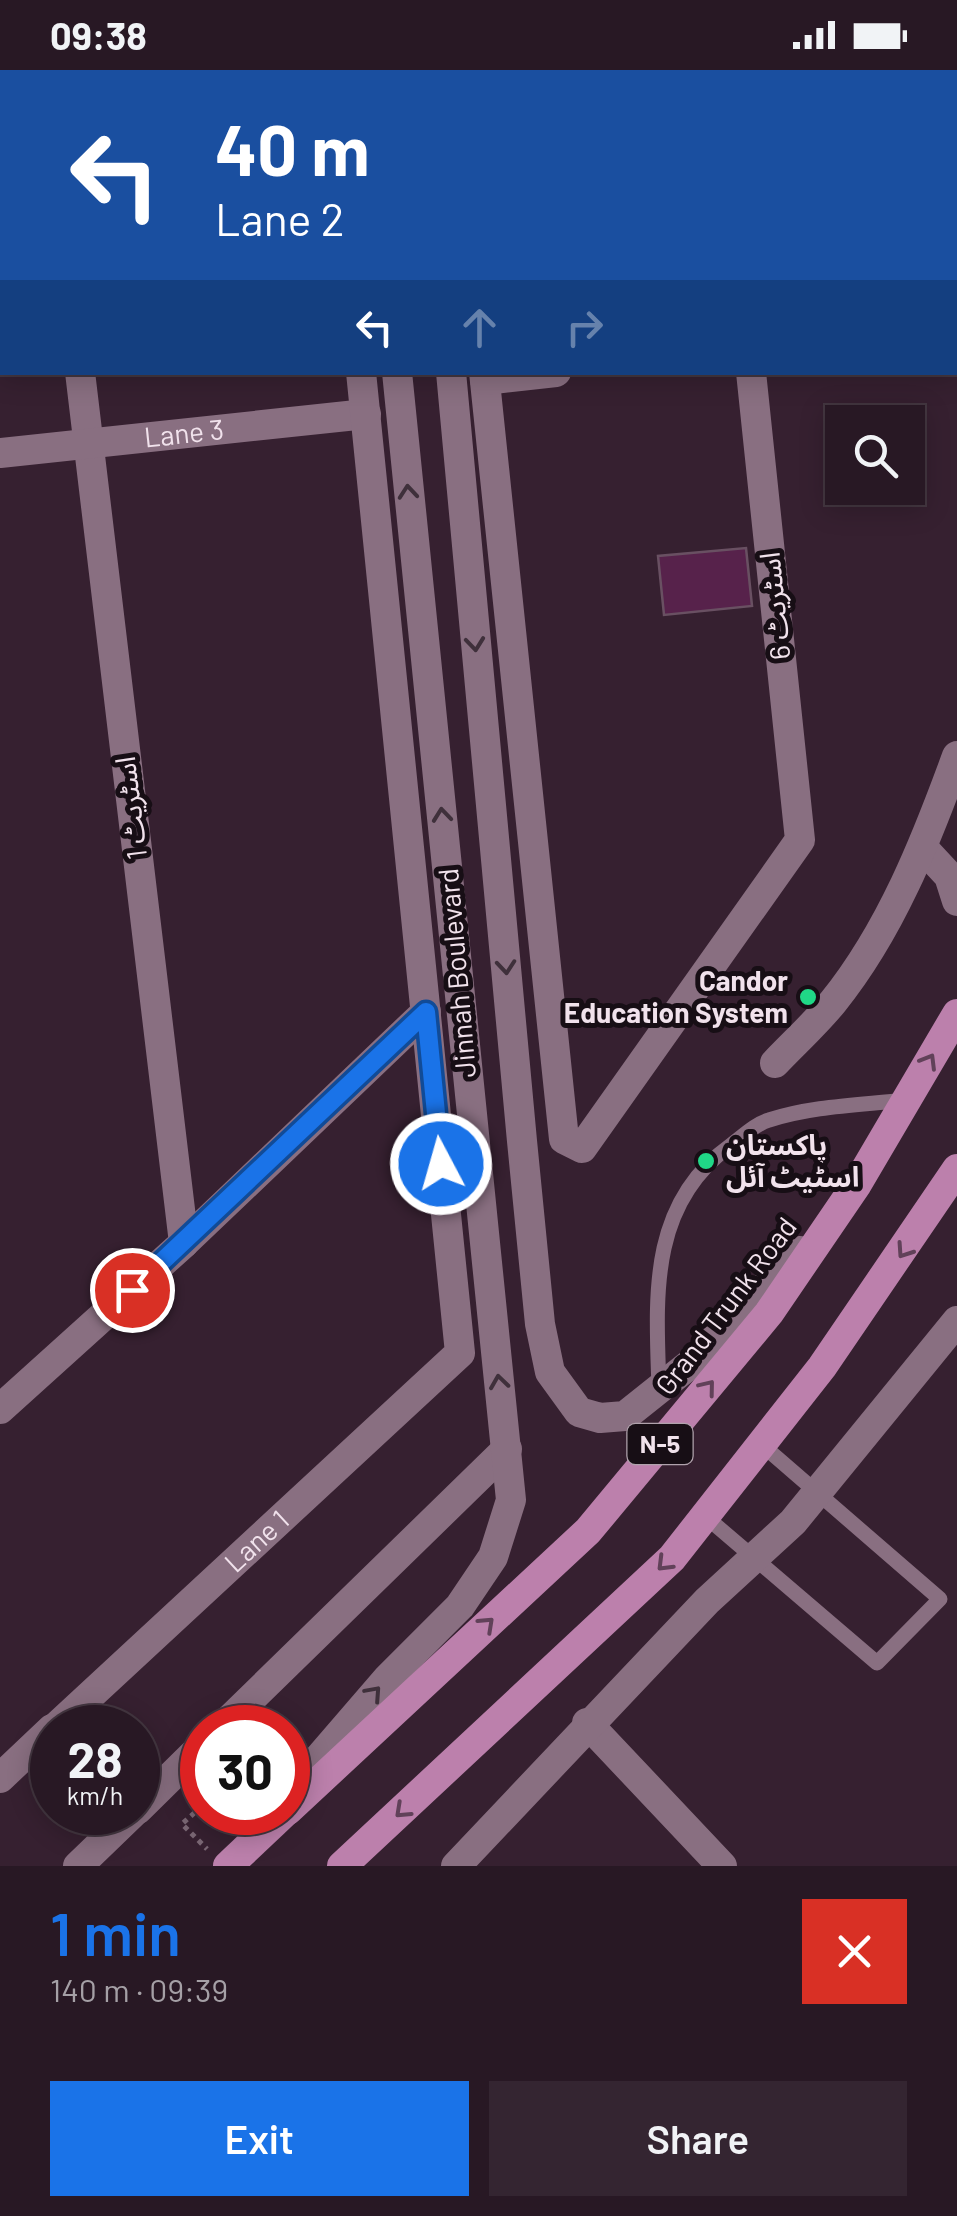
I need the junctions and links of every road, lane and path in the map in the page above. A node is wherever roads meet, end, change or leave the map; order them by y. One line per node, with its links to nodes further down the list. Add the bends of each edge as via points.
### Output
1 (80, 375): 8 (street, اسٹریٹ 1)
2 (362, 375): 7 (street)
3 (397, 375): 12 (street, Jinnah Boulevard, one-way to 3)
4 (451, 375): 11 (street, Jinnah Boulevard)
5 (750, 375): 10 (street, اسٹریٹ 6, via 800,840 582,1148 564,1139)
6 (484, 376): 10 (street)
7 (366, 414): 8 (street, Lane 3); 13 (street)
8 (88, 444): 9 (street, Lane 3); 25 (street, اسٹریٹ 1)
9 (0, 454)
10 (506, 586): 11 (street)
11 (470, 592): 21 (street, Jinnah Boulevard, one-way to 21)
12 (418, 600): 13 (street); 24 (street, Jinnah Boulevard, one-way to 12)
13 (386, 606): 17 (street)
14 (957, 756): 15 (street)
15 (923, 848): 16 (street, via 949,876); 19 (street, via 834,1001)
16 (957, 902)
17 (426, 1012): 25 (street); 34 (street, Lane 1, via 460,1353)
18 (957, 1014): 20 (highway, Grand Trunk Road / N-5, one-way to 18)
19 (775, 1063)
20 (906, 1100): 23 (highway, Grand Trunk Road / N-5); 27 (lane, via 765,1120 706,1162 672,1212 656,1292)
21 (523, 1158): 24 (street); 27 (street, Jinnah Boulevard, via 550,1372 580,1412 600,1418 625,1416)
22 (957, 1169): 29 (highway, one-way to 29, via 833,1352)
23 (857, 1184): 27 (street, Jinnah Boulevard, via 794,1259); 42 (highway, Grand Trunk Road / N-5, one-way to 23, via 588,1531 768,1313)
24 (478, 1192): 30 (street, Jinnah Boulevard, one-way to 24)
25 (184, 1243): 28 (street)
26 (957, 1320): 31 (street)
27 (658, 1392)
28 (0, 1409)
29 (761, 1444): 31 (lane); 32 (highway)
30 (507, 1448): 35 (street); 39 (street, Jinnah Boulevard, one-way to 30, via 460,1606 493,1557 510,1500)
31 (818, 1492): 33 (street); 33 (lane, via 940,1599 878,1663)
32 (705, 1516): 33 (lane); 49 (highway, one-way to 49, via 672,1558)
33 (756, 1556): 36 (street)
34 (79, 1705)
35 (244, 1705)
36 (588, 1722): 50 (street); 51 (street)
37 (30, 1750): 40 (street, Lane 1)
38 (180, 1768): 41 (street)
39 (310, 1768)
40 (0, 1778)
41 (160, 1787)
42 (310, 1789)
43 (111, 1835): 48 (street)
44 (196, 1835): 47 (path)
45 (249, 1835): 47 (street)
46 (256, 1835): 47 (highway, Grand Trunk Road / N-5)
47 (225, 1859)
48 (78, 1866)
49 (342, 1866)
50 (456, 1866)
51 (722, 1866)

